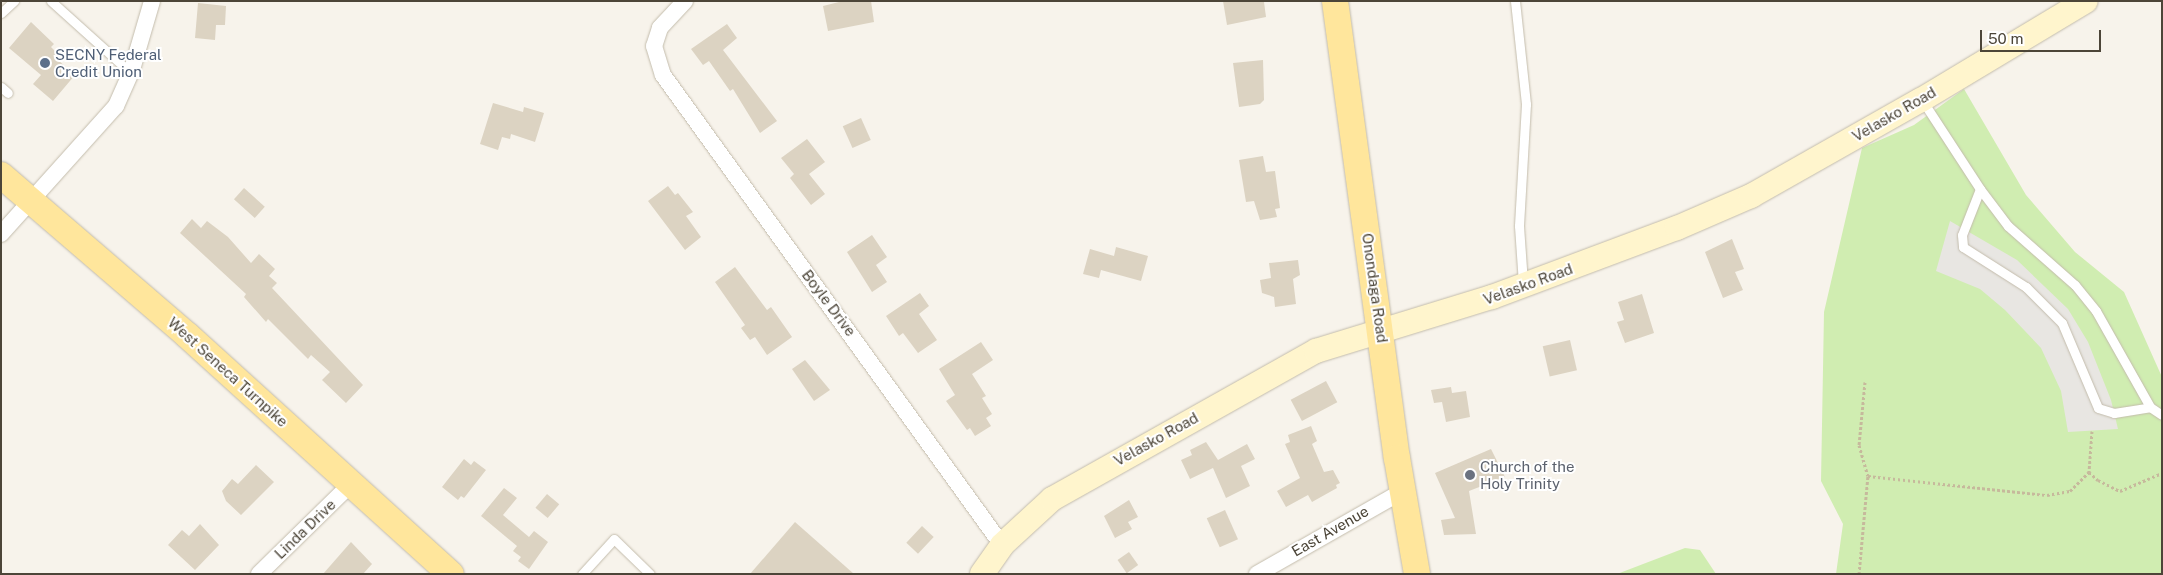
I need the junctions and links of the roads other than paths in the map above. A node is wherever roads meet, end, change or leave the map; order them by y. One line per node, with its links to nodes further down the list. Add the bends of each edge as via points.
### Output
1 (51, 1): 9 (lane)
2 (152, 1): 9 (street)
3 (685, 1): 21 (street, Boyle Drive, via 660,28 654,46 657,62 711,144 853,334)
4 (1335, 1): 16 (main road, Onondaga Road)
5 (1515, 1): 15 (lane, via 1526,104 1519,226)
6 (2086, 1): 10 (street, Velasko Road)
7 (11, 2): 8 (lane)
8 (1, 13)
9 (132, 73): 13 (street, via 116,106)
10 (1922, 100): 12 (lane); 15 (street, Velasko Road, via 1750,196 1677,228)
11 (1, 175): 13 (main road, West Seneca Turnpike)
12 (1980, 189): 17 (lane, via 2008,226 2075,286 2096,311); 17 (lane, via 1962,235 1963,247 2026,287 2062,323 2098,408 2114,413 2136,412)
13 (29, 199): 14 (street); 19 (main road, West Seneca Turnpike, via 187,334)
14 (1, 234)
15 (1523, 286): 16 (street, Velasko Road)
16 (1381, 334): 20 (main road, Onondaga Road); 21 (street, Velasko Road, via 1316,351 1157,438 1052,499)
17 (2150, 407): 18 (lane)
18 (2162, 415)
19 (351, 484): 22 (street, Linda Drive); 23 (main road, West Seneca Turnpike)
20 (1403, 491): 27 (street, East Avenue); 28 (main road, Onondaga Road)
21 (1002, 544): 26 (street, Velasko Road)
22 (260, 574)
23 (451, 574)
24 (582, 574): 25 (lane, via 614,539)
25 (650, 574)
26 (982, 574)
27 (1257, 574)
28 (1418, 574)

